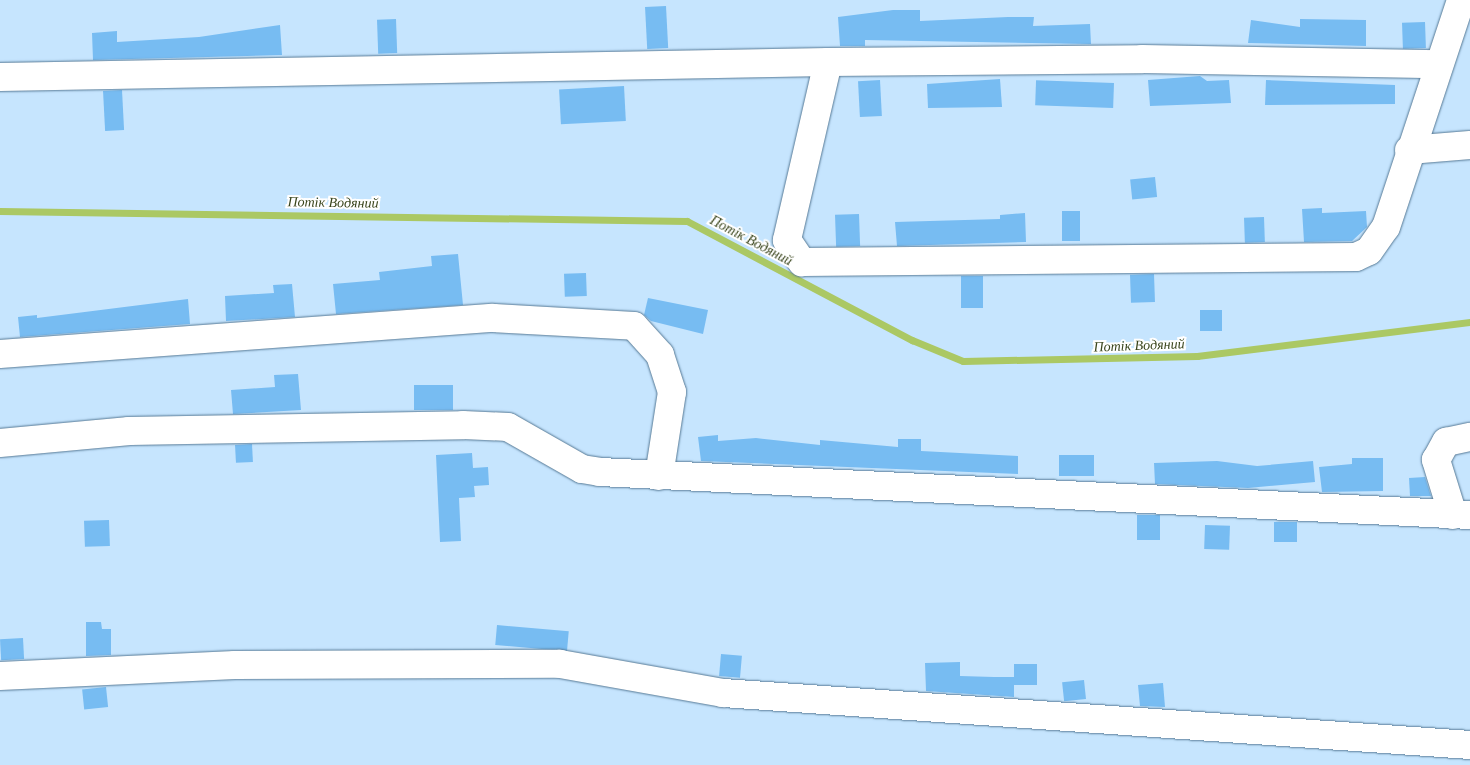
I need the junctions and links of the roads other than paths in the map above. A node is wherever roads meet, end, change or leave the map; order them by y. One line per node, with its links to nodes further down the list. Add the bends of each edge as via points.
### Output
1 (1461, 0): 3 (street)
2 (828, 62): 3 (street, via 1142,59); 4 (street); 6 (street, via 787,240 796,257 811,264 1356,257 1380,240)
3 (1439, 64): 6 (street)
4 (0, 77)
5 (1470, 145): 6 (street)
6 (1409, 150)
7 (0, 354): 10 (street, via 493,318 634,326 660,355 672,392)
8 (1470, 437): 11 (street, via 1446,442 1436,460)
9 (0, 443): 10 (street, via 129,431 508,427 582,469)
10 (659, 476): 11 (street)
11 (1461, 515)
12 (0, 676): 13 (street, via 235,664 560,664 722,693)
13 (1470, 745)

